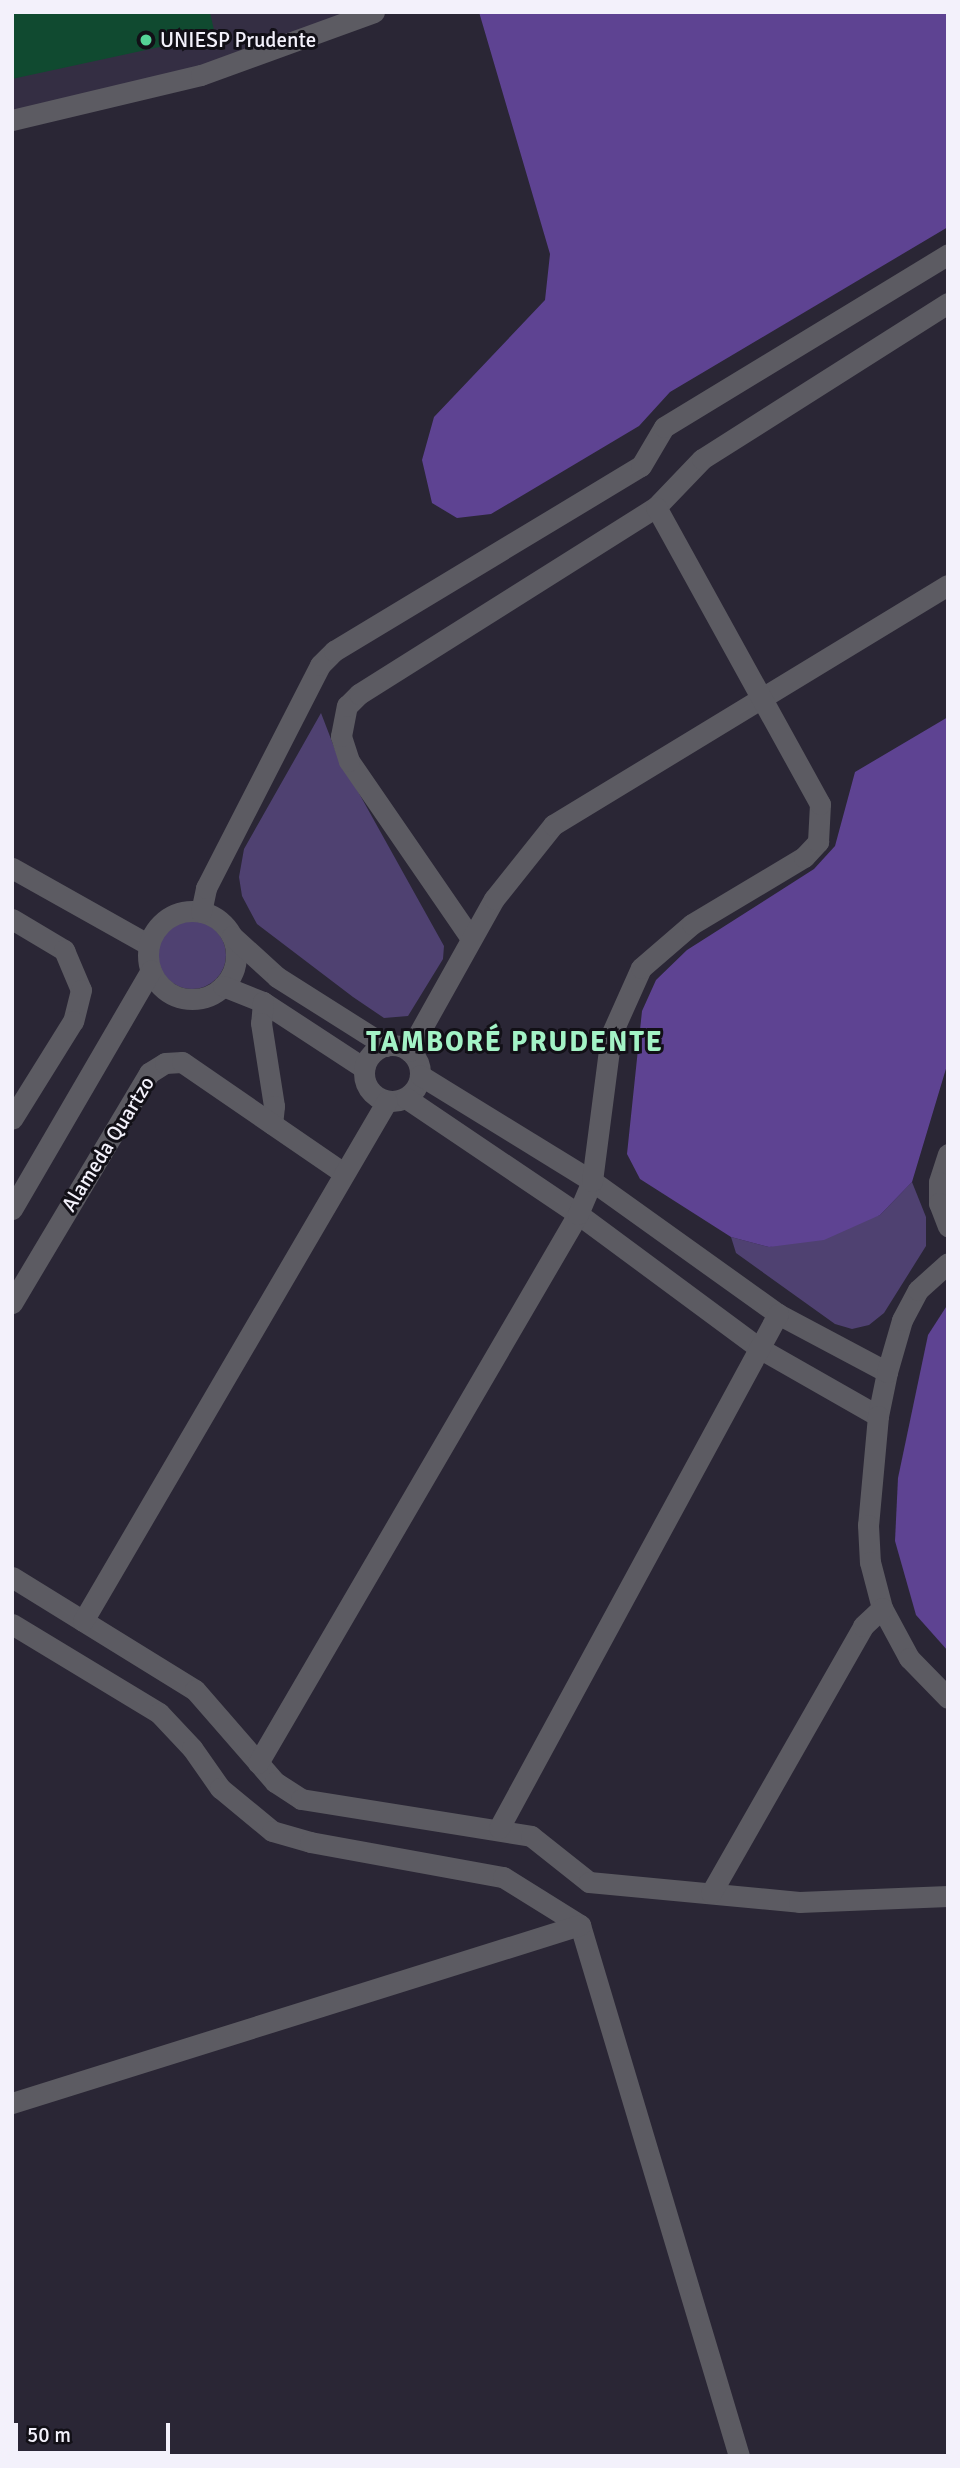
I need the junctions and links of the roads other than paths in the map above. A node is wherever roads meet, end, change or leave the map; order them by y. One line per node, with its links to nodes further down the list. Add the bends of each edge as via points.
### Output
1 (374, 12): 2 (street, via 201,75)
2 (12, 120)
3 (948, 254): 9 (street, via 664,427 641,466 334,651 313,677 206,888)
4 (948, 303): 5 (street, via 702,459)
5 (656, 507): 7 (street); 12 (street, via 359,694 347,706 341,737 349,761)
6 (948, 585): 7 (street)
7 (762, 701): 12 (street, via 553,825); 26 (street, via 820,804 818,842 804,857 692,924 641,968 611,1035)
8 (12, 868): 13 (street)
9 (201, 912): 11 (street, via 224,925); 13 (street, via 174,915 162,922)
10 (12, 919): 22 (street, via 64,950 80,990 73,1021)
11 (232, 936): 15 (street, via 236,962); 17 (street, via 277,977)
12 (470, 937): 18 (street)
13 (149, 945): 14 (street)
14 (150, 970): 15 (street, via 169,992 183,998 204,996); 27 (street)
15 (223, 986): 16 (street)
16 (263, 1002): 19 (street); 23 (street, via 261,1023 274,1106)
17 (386, 1046): 18 (street); 19 (street, via 372,1054)
18 (409, 1051): 20 (street)
19 (364, 1068): 21 (street, via 369,1089)
20 (420, 1075): 21 (street); 26 (street)
21 (396, 1100): 25 (street); 28 (street)
22 (12, 1119)
23 (272, 1124): 25 (street, Alameda Quartzo); 31 (street, Alameda Quartzo, via 182,1062 165,1063 149,1073)
24 (948, 1154): 29 (street, via 939,1182)
25 (342, 1172): 38 (street)
26 (592, 1181): 28 (street); 32 (street)
27 (12, 1209)
28 (578, 1214): 33 (street); 41 (street)
29 (948, 1226)
30 (948, 1263): 34 (street, via 918,1290 902,1320)
31 (12, 1303)
32 (778, 1314): 33 (street); 34 (street)
33 (759, 1348): 35 (street); 42 (street)
34 (887, 1372): 35 (street)
35 (878, 1416): 37 (street, via 868,1525 870,1562)
36 (12, 1577): 38 (street)
37 (882, 1608): 40 (street, via 909,1658); 43 (street, via 863,1626)
38 (83, 1621): 41 (street, via 195,1690)
39 (12, 1623): 45 (street, via 159,1713 192,1748 220,1788 272,1831 503,1877)
40 (948, 1698)
41 (258, 1763): 42 (street, via 300,1799)
42 (499, 1828): 43 (street, via 543,1843 590,1882)
43 (711, 1893): 44 (street, via 799,1902)
44 (948, 1896)
45 (580, 1926): 46 (street); 47 (street)
46 (12, 2103)
47 (739, 2456)

